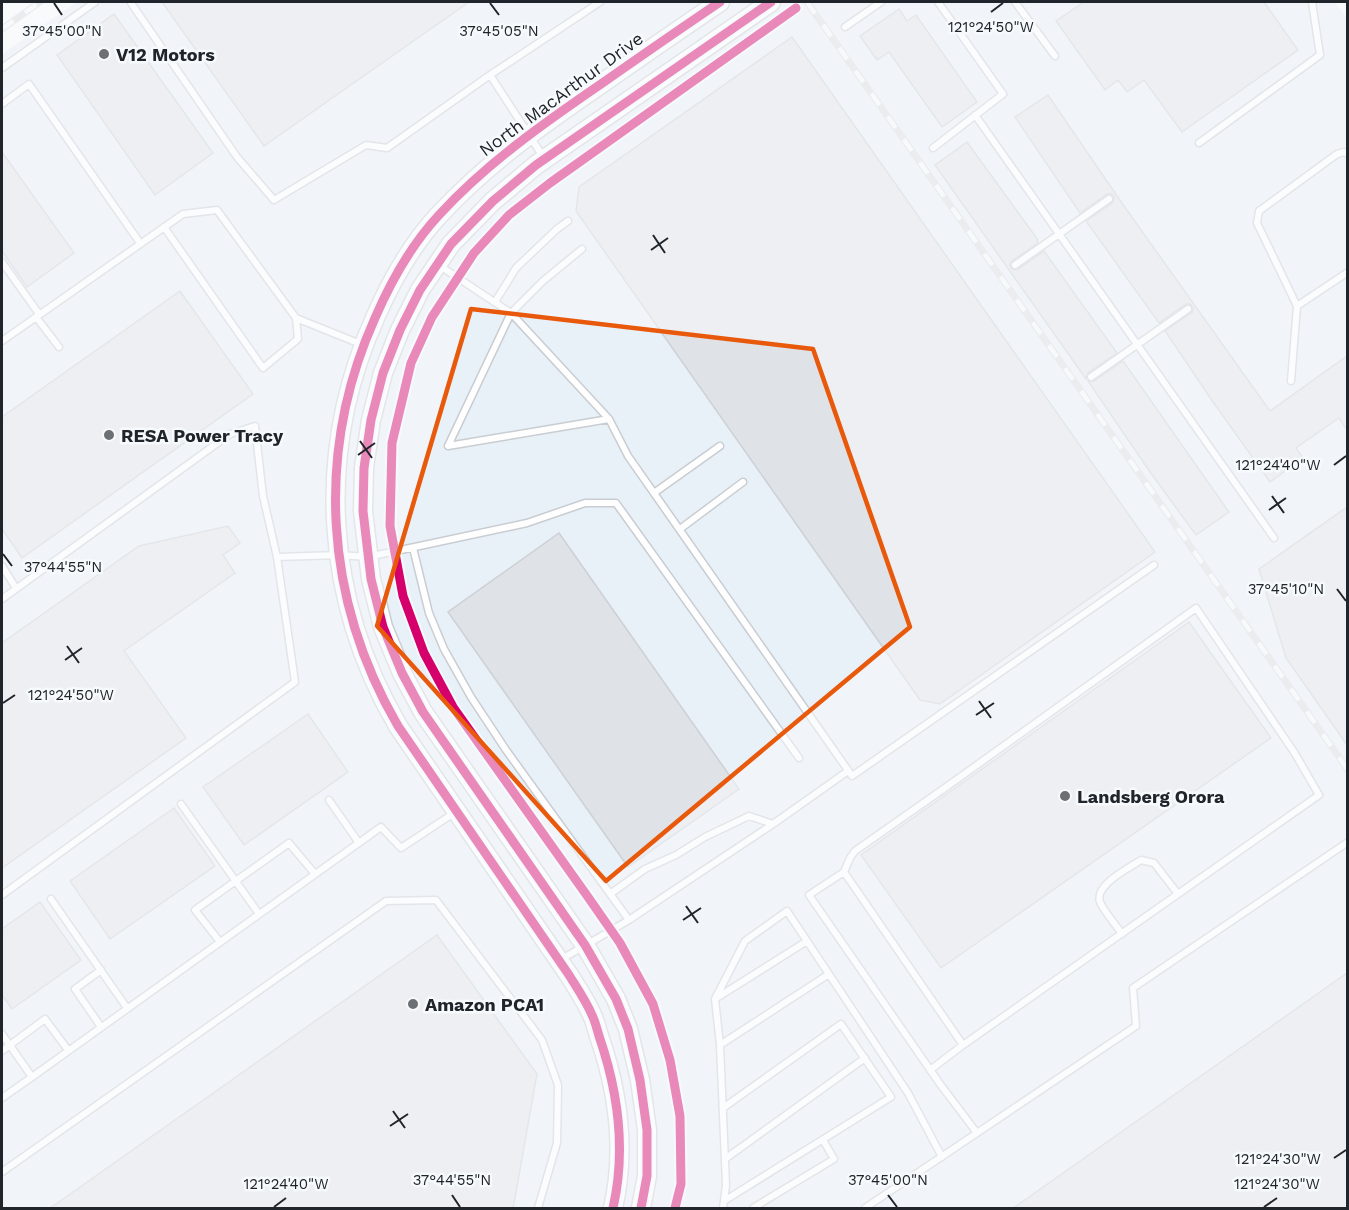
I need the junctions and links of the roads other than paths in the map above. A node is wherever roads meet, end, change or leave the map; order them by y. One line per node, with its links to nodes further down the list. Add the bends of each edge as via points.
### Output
1 (95, 2): 12 (lane)
2 (600, 2): 13 (lane)
3 (720, 2): 16 (main road, North MacArthur Drive)
4 (771, 2): 20 (main road)
5 (881, 2): 10 (lane)
6 (938, 2): 15 (lane, via 1003,94)
7 (1015, 2): 11 (lane)
8 (1312, 2): 17 (lane, via 1320,55)
9 (131, 3): 13 (lane, via 237,157 274,200 366,144 387,148)
10 (845, 27)
11 (1055, 56)
12 (2, 68)
13 (490, 75): 16 (lane)
14 (2, 104): 25 (lane, via 29,84)
15 (975, 116): 18 (lane); 24 (lane)
16 (530, 135): 20 (lane); 39 (main road, North MacArthur Drive, via 485,170 414,246 387,292)
17 (1199, 143)
18 (933, 148)
19 (1347, 154): 32 (lane, via 1337,154 1257,216)
20 (544, 159): 28 (main road, via 493,201 451,244)
21 (1109, 199): 24 (lane)
22 (568, 221): 31 (lane, via 516,268)
23 (164, 227): 25 (lane); 36 (lane, via 183,214 218,210); 36 (lane, via 263,368 298,339)
24 (1060, 235): 29 (lane); 38 (lane)
25 (140, 243): 35 (lane)
26 (582, 249): 34 (lane)
27 (2, 262): 35 (lane)
28 (438, 264): 31 (lane); 52 (main road, via 400,330 371,420 363,511)
29 (1015, 266)
30 (1347, 272): 32 (lane)
31 (495, 302): 34 (lane)
32 (1298, 306): 42 (lane)
33 (1188, 309): 38 (lane)
34 (511, 313): 43 (lane); 43 (lane, via 448,446)
35 (37, 316): 37 (lane); 40 (lane)
36 (296, 318): 39 (lane)
37 (2, 341)
38 (1137, 344): 41 (lane); 48 (lane)
39 (363, 346): 50 (main road, North MacArthur Drive, via 338,445 335,501)
40 (59, 347)
41 (1091, 377)
42 (1291, 381)
43 (609, 419): 46 (lane)
44 (720, 446): 46 (lane)
45 (743, 482): 47 (lane)
46 (654, 494): 47 (lane)
47 (680, 530): 58 (lane)
48 (1274, 538)
49 (413, 548): 52 (lane); 57 (lane, via 526,523 585,503 615,503); 68 (lane, via 429,613 471,697)
50 (339, 555): 51 (lane); 52 (lane); 61 (main road, North MacArthur Drive, via 346,598 363,654 383,699)
51 (277, 556): 55 (lane, via 262,495 255,426 230,434); 70 (lane, via 295,682)
52 (368, 557): 77 (main road, via 383,627 423,712)
53 (1154, 565): 58 (lane, via 852,776)
54 (2, 566): 55 (lane)
55 (16, 588): 56 (lane)
56 (2, 599)
57 (799, 758)
58 (848, 771): 62 (lane)
59 (329, 800): 64 (lane)
60 (180, 804): 67 (lane)
61 (457, 811): 64 (lane, via 401,848 381,826); 78 (main road, North MacArthur Drive)
62 (773, 824): 68 (lane, via 749,816 645,869); 73 (lane)
63 (1347, 842): 95 (lane, via 1133,988 1136,1026)
64 (359, 843): 66 (lane)
65 (844, 872): 69 (lane, via 855,851 1196,608 1319,795); 86 (lane); 91 (lane, via 809,895)
66 (315, 874): 67 (lane, via 289,843); 72 (lane)
67 (236, 881): 72 (lane); 76 (lane, via 195,910)
68 (610, 894): 73 (lane)
69 (1178, 894): 74 (lane); 74 (lane, via 1148,860 1141,860 1105,885 1099,893 1100,902)
70 (2, 895)
71 (51, 899): 79 (lane)
72 (259, 914): 76 (lane)
73 (628, 920): 77 (lane)
74 (1122, 934): 86 (lane)
75 (807, 941): 80 (lane); 81 (lane); 81 (lane, via 787,911 745,941)
76 (220, 942): 82 (lane)
77 (585, 945): 78 (lane); 103 (main road, via 616,999 640,1080 647,1130 647,1176)
78 (560, 960): 102 (main road, North MacArthur Drive, via 592,1015 608,1062 620,1145)
79 (101, 970): 82 (lane); 83 (lane, via 75,989)
80 (829, 974): 85 (lane); 97 (lane, via 908,1093)
81 (715, 999): 85 (lane)
82 (128, 1008): 83 (lane)
83 (101, 1027): 88 (lane)
84 (2, 1034): 87 (lane)
85 (720, 1045): 94 (lane)
86 (963, 1045): 91 (lane)
87 (9, 1046): 88 (lane, via 45,1019); 89 (lane); 92 (lane)
88 (68, 1050): 92 (lane)
89 (2, 1051)
90 (865, 1058): 94 (lane, via 841,1024); 96 (lane, via 891,1097); 98 (lane)
91 (930, 1070): 95 (lane)
92 (32, 1077): 93 (lane)
93 (2, 1098)
94 (723, 1108): 98 (lane)
95 (977, 1133): 97 (lane)
96 (823, 1140): 100 (lane); 104 (lane, via 834,1159)
97 (942, 1157): 105 (lane)
98 (725, 1160): 100 (lane)
99 (2, 1172): 101 (lane, via 386,901 436,900 542,1040 558,1085 556,1143)
100 (724, 1205)
101 (538, 1209)
102 (613, 1209)
103 (641, 1209)
104 (753, 1209)
105 (865, 1209)

